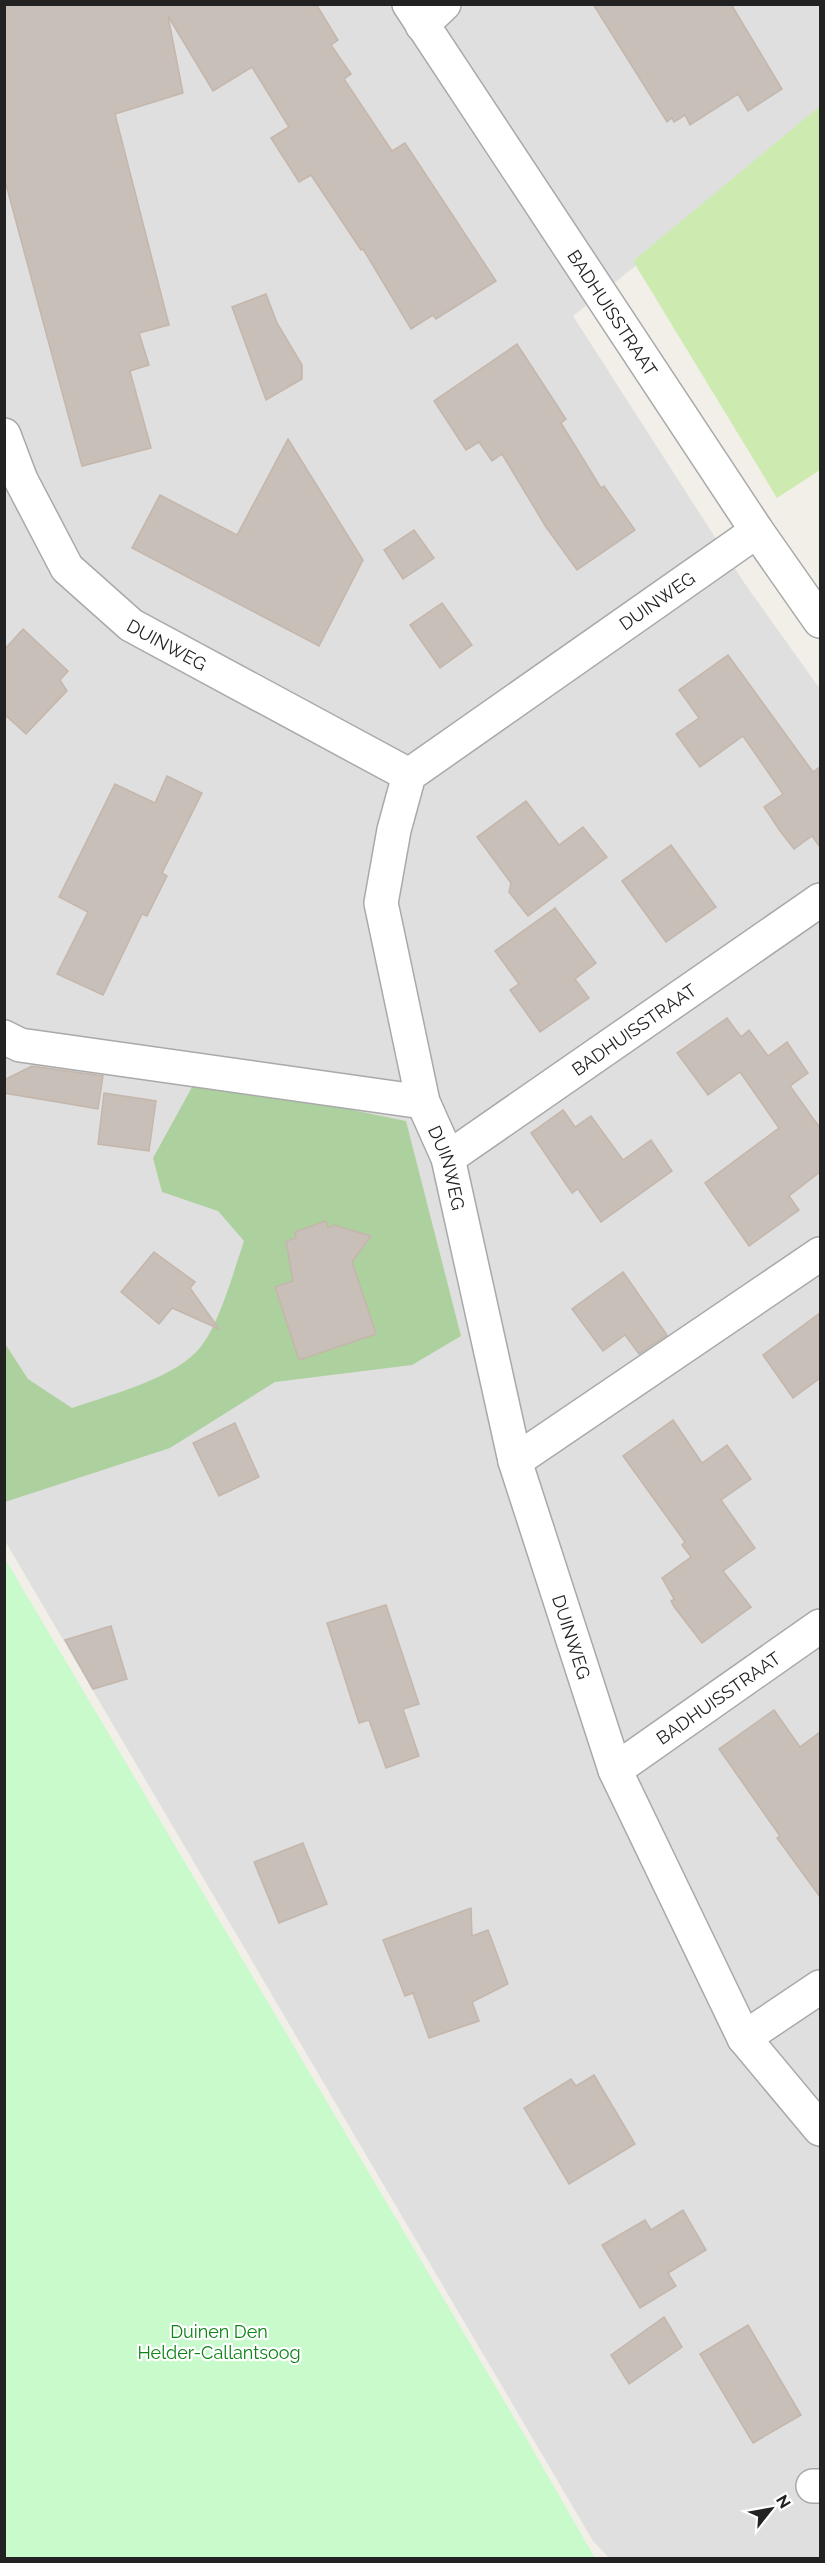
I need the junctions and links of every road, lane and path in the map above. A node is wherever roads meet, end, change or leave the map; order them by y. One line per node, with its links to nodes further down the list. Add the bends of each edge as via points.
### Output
1 (425, 11): 3 (street, BADHUISSTRAAT)
2 (4, 435): 5 (street, DUINWEG, via 21,480 67,568 131,625)
3 (757, 531): 4 (street, BADHUISSTRAAT); 5 (street, DUINWEG)
4 (820, 621)
5 (409, 775): 8 (street, DUINWEG, via 381,903)
6 (820, 900): 9 (street, BADHUISSTRAAT)
7 (4, 1037): 8 (street, DUINWEG, via 20,1045)
8 (423, 1102): 9 (street, DUINWEG)
9 (448, 1158): 11 (street, DUINWEG)
10 (820, 1254): 11 (street)
11 (515, 1461): 13 (street, DUINWEG)
12 (820, 1626): 13 (street, BADHUISSTRAAT)
13 (615, 1770): 15 (street, DUINWEG)
14 (820, 1987): 15 (street)
15 (744, 2038): 16 (street, DUINWEG)
16 (820, 2129)

